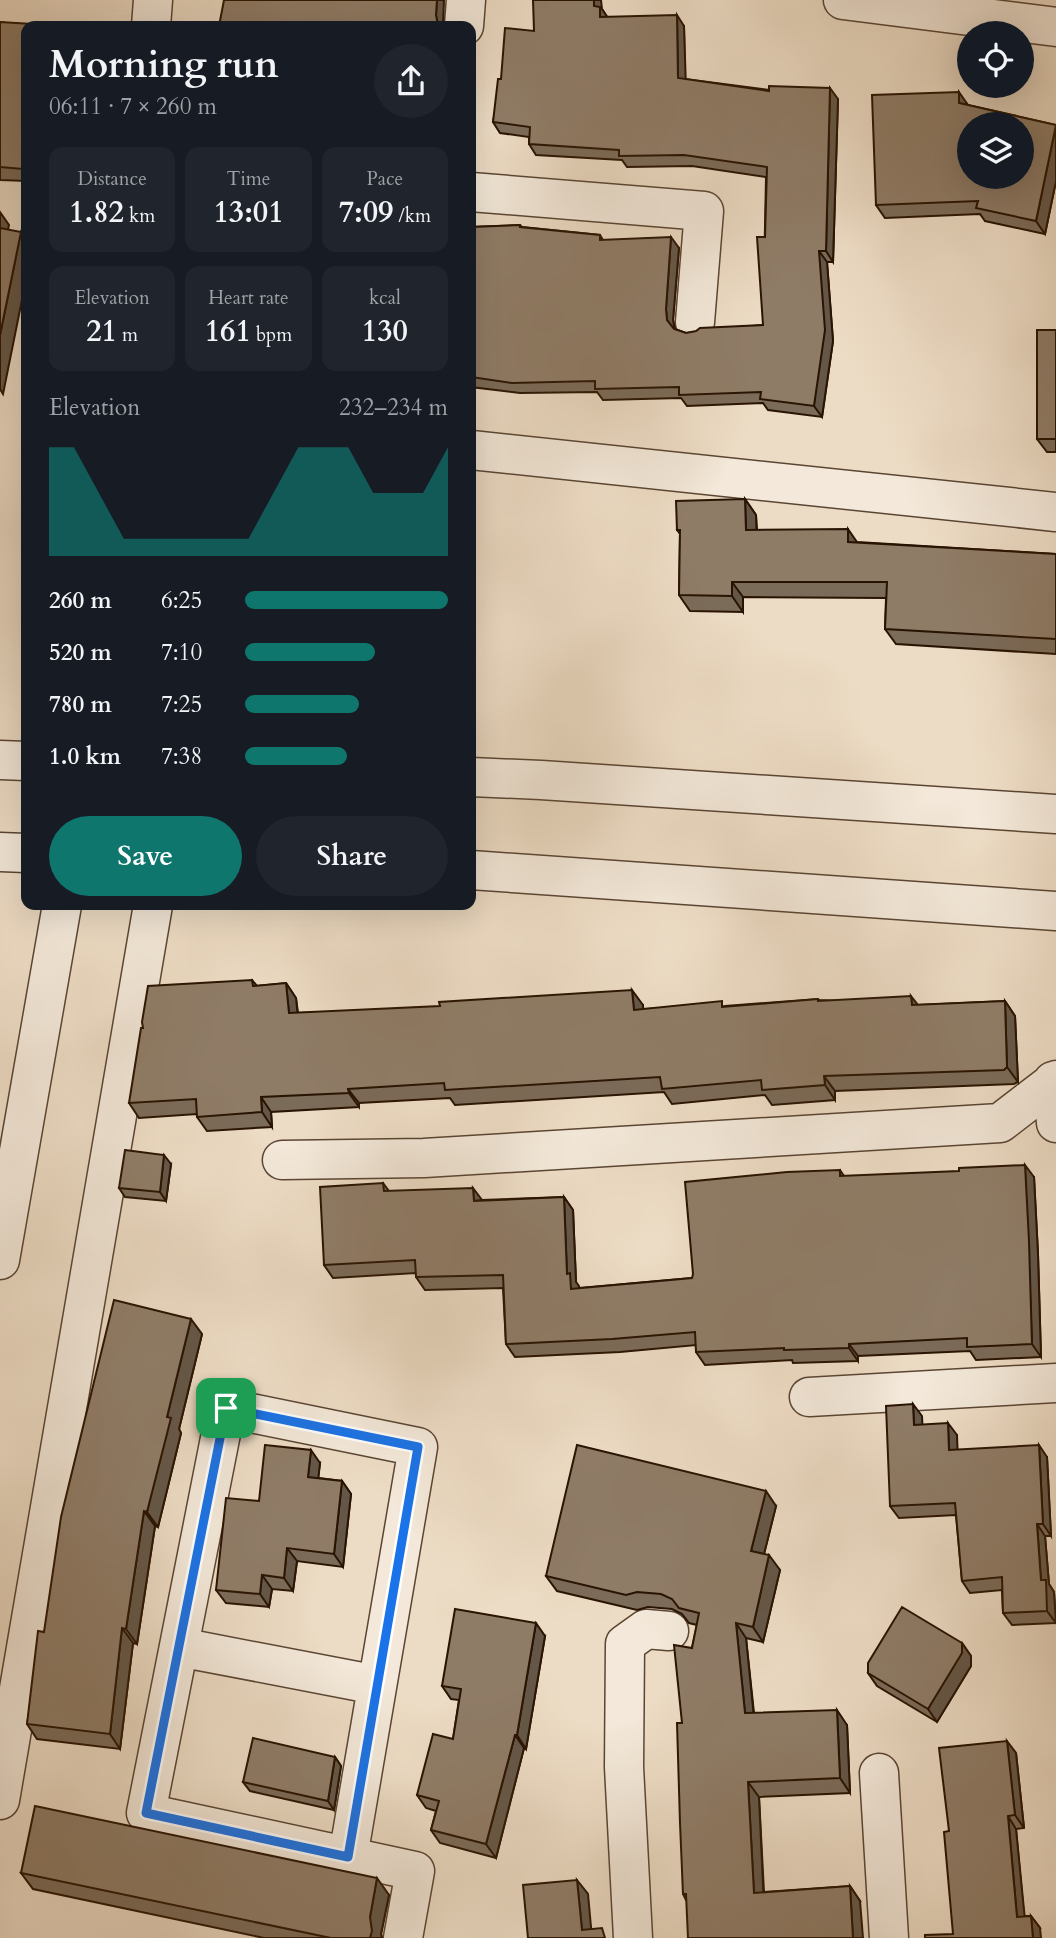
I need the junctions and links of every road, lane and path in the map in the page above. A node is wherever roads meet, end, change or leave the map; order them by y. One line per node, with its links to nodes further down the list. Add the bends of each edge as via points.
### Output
1 (153, 0): 4 (street)
2 (466, 0): 5 (street)
3 (843, 0): 6 (street)
4 (151, 21)
5 (464, 21)
6 (1056, 27)
7 (476, 192): 8 (street, via 704,211)
8 (695, 322)
9 (476, 451): 10 (street)
10 (1056, 512)
11 (0, 760): 12 (street)
12 (21, 761)
13 (476, 777): 14 (street)
14 (1056, 814)
15 (0, 852): 16 (street)
16 (21, 853)
17 (476, 870): 20 (street)
18 (61, 910): 24 (street)
19 (152, 910): 31 (street)
20 (1056, 911)
21 (1055, 1081): 22 (street); 23 (street, via 1000,1123 424,1158)
22 (1056, 1123)
23 (282, 1160)
24 (0, 1260)
25 (1056, 1382): 26 (street)
26 (809, 1397)
27 (669, 1631): 34 (street, via 646,1629 625,1644 624,1767)
28 (178, 1647): 29 (street); 29 (street, via 226,1408 418,1447); 32 (street, via 146,1813)
29 (377, 1685): 32 (street)
30 (879, 1773): 35 (street)
31 (0, 1800)
32 (348, 1857): 33 (street, via 415,1871)
33 (403, 1938)
34 (633, 1938)
35 (889, 1938)

